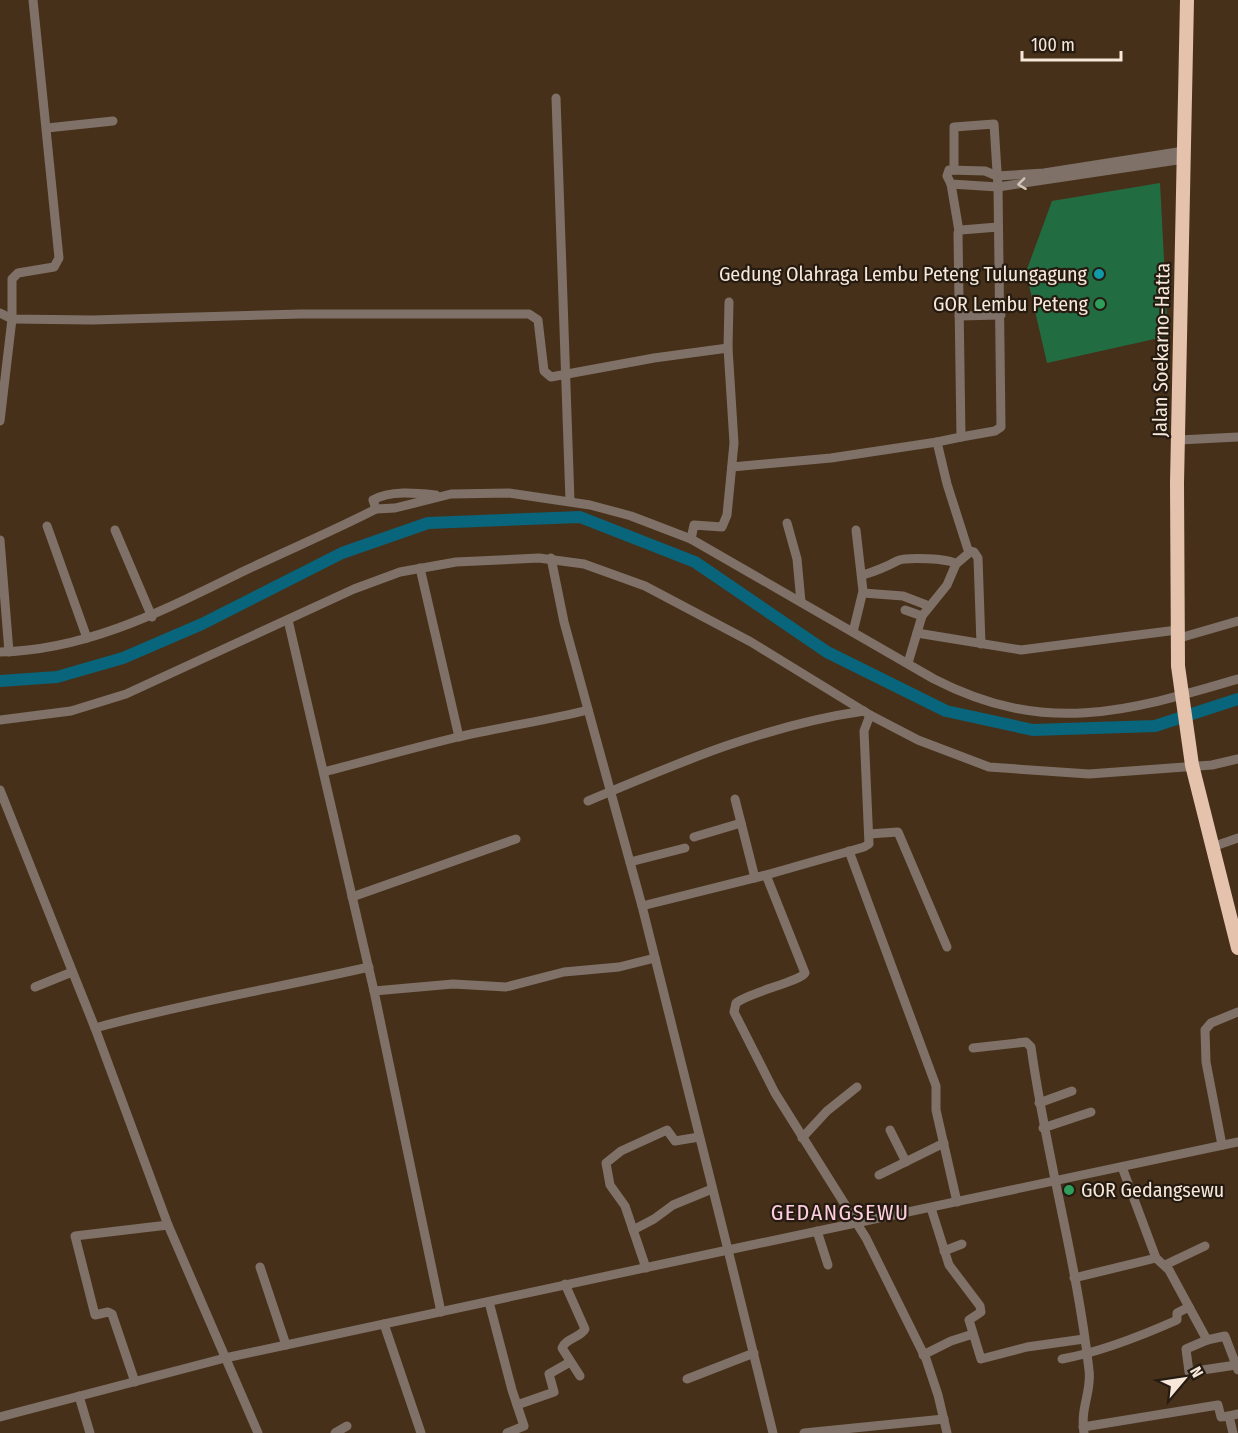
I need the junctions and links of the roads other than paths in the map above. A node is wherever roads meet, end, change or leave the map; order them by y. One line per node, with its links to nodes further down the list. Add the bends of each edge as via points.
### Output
1 (33, 0): 5 (street)
2 (1187, 0): 6 (highway, Jalan Soekarno-Hatta)
3 (556, 98): 20 (street)
4 (112, 121): 5 (street)
5 (47, 128): 18 (street, via 59,258 54,267 18,273 12,279)
6 (1184, 155): 9 (street); 24 (highway, Jalan Soekarno-Hatta)
7 (954, 170): 8 (street, via 985,171); 8 (street, via 954,127 994,124); 10 (street, via 947,174)
8 (997, 176): 9 (street); 11 (street)
9 (1044, 177): 11 (street, one-way to 11)
10 (951, 184): 11 (street); 13 (street)
11 (998, 187): 12 (street)
12 (999, 227): 13 (street); 16 (street)
13 (959, 231): 17 (street)
14 (729, 302): 19 (street)
15 (0, 313): 18 (street)
16 (1001, 315): 17 (street); 22 (street, via 1001,427)
17 (959, 316): 22 (street)
18 (12, 319): 20 (street, via 529,314 538,320 544,371 551,377); 21 (street)
19 (728, 348): 20 (street, via 654,358); 26 (street)
20 (564, 377): 27 (street)
21 (0, 421)
22 (961, 437): 25 (street)
23 (1238, 437): 24 (street)
24 (1179, 440): 49 (highway, Jalan Soekarno-Hatta)
25 (937, 442): 26 (street, via 831,458); 34 (street)
26 (732, 467): 32 (street, via 724,525 695,524)
27 (570, 501): 32 (street, via 638,518); 44 (street, via 509,493 460,493 376,509)
28 (788, 523): 40 (street, via 797,559)
29 (47, 526): 50 (street)
30 (115, 530): 44 (street)
31 (856, 530): 38 (street)
32 (691, 539): 40 (street)
33 (0, 540): 52 (street)
34 (969, 551): 36 (street, via 967,557); 51 (street, via 978,558)
35 (551, 558): 37 (street, via 488,559); 56 (street); 57 (street, via 584,564 657,592 751,642)
36 (953, 561): 38 (street, via 899,560 890,567); 41 (street, via 947,585)
37 (420, 568): 45 (street, via 354,589); 59 (street)
38 (862, 575): 39 (street)
39 (863, 593): 41 (street, via 903,596); 47 (street)
40 (801, 602): 47 (street)
41 (927, 604): 43 (street)
42 (905, 610): 43 (street)
43 (920, 615): 48 (street)
44 (152, 617): 50 (street)
45 (288, 620): 58 (street, via 149,685 100,703 51,715); 62 (street)
46 (1238, 621): 49 (street)
47 (853, 632): 53 (street)
48 (917, 633): 51 (street); 53 (street)
49 (1176, 634): 51 (street, via 1029,650); 55 (highway, Jalan Soekarno-Hatta)
50 (87, 638): 52 (street)
51 (981, 644)
52 (4, 652)
53 (908, 663): 55 (street, via 964,693 1031,711 1111,712)
54 (1238, 679): 55 (street)
55 (1180, 698): 61 (highway, Jalan Soekarno-Hatta)
56 (588, 710): 59 (street); 64 (street)
57 (867, 713): 61 (street, via 925,743 997,769 1089,774); 64 (street, via 814,718 770,730); 68 (street, via 864,731)
58 (0, 720)
59 (459, 737): 62 (street)
60 (1238, 759): 61 (street)
61 (1192, 765): 72 (highway, Jalan Soekarno-Hatta)
62 (324, 772): 78 (street)
63 (0, 790): 84 (street)
64 (611, 791): 66 (street); 75 (street)
65 (735, 799): 67 (street)
66 (588, 801)
67 (741, 823): 69 (street); 77 (street)
68 (869, 834): 74 (street, via 868,845); 80 (street, via 898,832)
69 (694, 837)
70 (516, 838): 78 (street)
71 (1238, 838): 72 (street)
72 (1212, 847): 81 (highway, Jalan Soekarno-Hatta)
73 (685, 848): 75 (street)
74 (849, 851): 76 (street); 99 (street, via 936,1086 936,1110)
75 (630, 862): 79 (street)
76 (766, 875): 77 (street); 97 (street, via 805,973 800,979 741,999 734,1012 764,1074)
77 (755, 878): 79 (street)
78 (352, 897): 83 (street)
79 (642, 906): 82 (street)
80 (947, 947)
81 (1238, 948)
82 (655, 958): 86 (street, via 619,967 546,975 506,987 453,984); 96 (street)
83 (369, 967): 86 (street); 88 (street, via 168,1008)
84 (72, 972): 85 (street); 88 (street)
85 (35, 987)
86 (374, 991): 125 (street)
87 (1238, 1012): 100 (street, via 1211,1023 1205,1030 1206,1062)
88 (94, 1028): 109 (street)
89 (973, 1048): 92 (street, via 1028,1043)
90 (857, 1087): 97 (street)
91 (1072, 1091): 92 (street)
92 (1038, 1103): 94 (street)
93 (1091, 1112): 94 (street)
94 (1043, 1128): 104 (street)
95 (890, 1130): 101 (street)
96 (699, 1137): 105 (street); 110 (street, via 675,1141 668,1130 609,1159 608,1179 625,1206)
97 (802, 1138): 108 (street)
98 (1238, 1142): 100 (street)
99 (944, 1143): 101 (street); 106 (street)
100 (1222, 1144): 102 (street)
101 (906, 1162): 103 (street)
102 (1122, 1167): 104 (street); 116 (street)
103 (879, 1175)
104 (1056, 1182): 106 (street); 121 (street)
105 (712, 1189): 110 (street, via 673,1204 654,1220); 114 (street)
106 (957, 1202): 107 (street)
107 (932, 1208): 108 (street); 115 (street)
108 (857, 1224): 111 (street); 132 (street)
109 (168, 1225): 134 (street); 140 (street, via 75,1236 95,1315 111,1314)
110 (633, 1230): 120 (street)
111 (817, 1232): 114 (street); 118 (street)
112 (962, 1244): 115 (street)
113 (1205, 1246): 117 (street)
114 (728, 1250): 120 (street); 131 (street)
115 (944, 1251): 127 (street, via 956,1276 980,1306 981,1312 969,1320)
116 (1156, 1258): 117 (street); 121 (street)
117 (1165, 1264): 124 (street)
118 (828, 1265)
119 (260, 1267): 130 (street)
120 (646, 1269): 122 (street)
121 (1074, 1278): 128 (street)
122 (565, 1284): 123 (street); 136 (street, via 585,1329 563,1345)
123 (489, 1302): 125 (street); 142 (street)
124 (1189, 1307): 129 (street); 133 (street, via 1176,1313 1177,1320)
125 (441, 1312): 126 (street)
126 (384, 1324): 130 (street); 151 (street)
127 (973, 1334): 128 (street, via 981,1359 1027,1347); 132 (street)
128 (1084, 1339): 133 (street)
129 (1207, 1340): 137 (street, via 1225,1336); 137 (street, via 1186,1349 1190,1372)
130 (286, 1345): 134 (street)
131 (754, 1353): 139 (street); 153 (street)
132 (923, 1355): 145 (street)
133 (1087, 1355): 135 (street); 147 (street, via 1090,1380 1083,1405)
134 (225, 1358): 140 (street); 149 (street)
135 (1062, 1359)
136 (570, 1362): 138 (street); 142 (street, via 549,1374 554,1392)
137 (1237, 1368)
138 (580, 1376)
139 (687, 1379)
140 (135, 1382): 141 (street)
141 (79, 1396): 144 (street); 148 (street)
142 (517, 1405): 152 (street, via 524,1426)
143 (1233, 1415): 147 (street, via 1221,1417 1218,1405); 156 (street)
144 (0, 1417)
145 (944, 1419): 154 (street); 155 (street)
146 (347, 1426): 150 (street)
147 (1084, 1430)
148 (90, 1433)
149 (258, 1433)
150 (335, 1433)
151 (420, 1433)
152 (507, 1433)
153 (773, 1433)
154 (804, 1433)
155 (947, 1433)
156 (1233, 1433)

